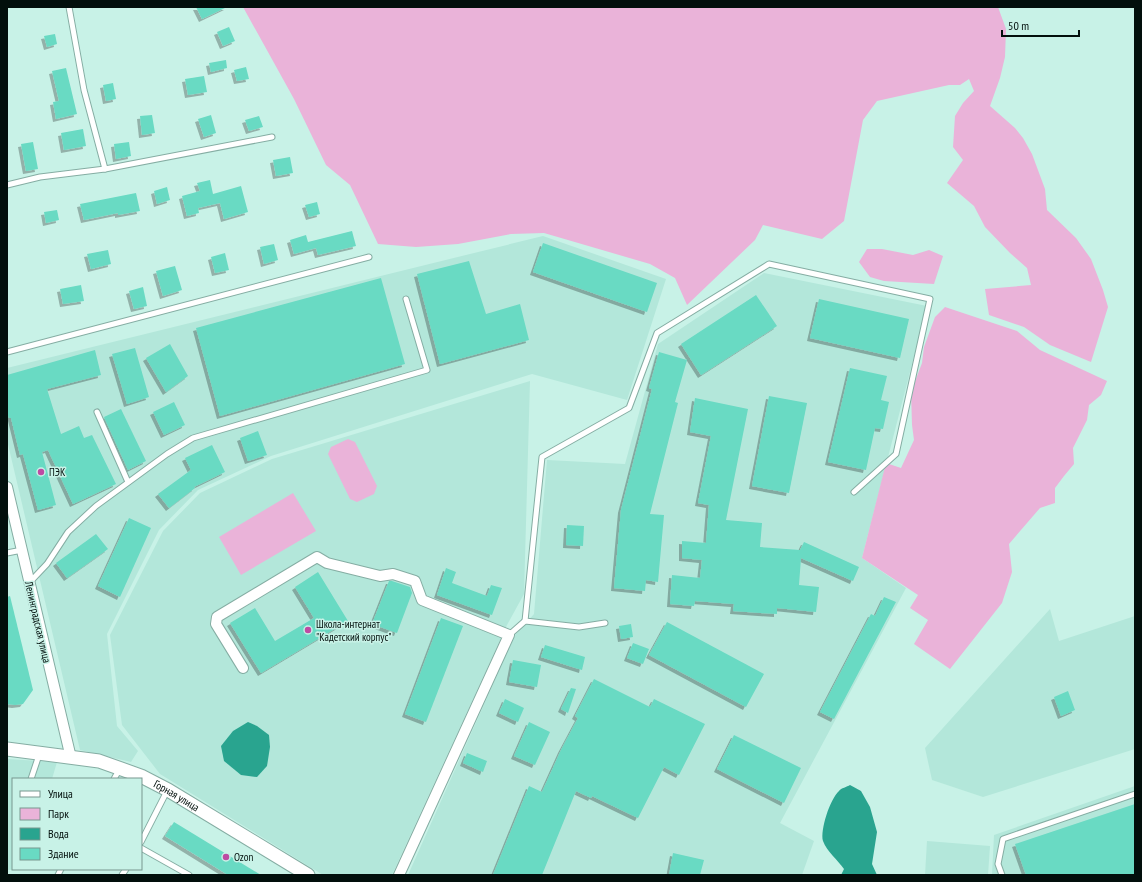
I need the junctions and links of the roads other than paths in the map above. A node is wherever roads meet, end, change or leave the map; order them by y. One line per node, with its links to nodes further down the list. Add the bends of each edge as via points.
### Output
1 (69, 7): 3 (lane, via 84,90)
2 (272, 137): 3 (lane)
3 (105, 169): 4 (lane, via 40,177)
4 (7, 185)
5 (369, 257): 7 (lane)
6 (406, 299): 9 (lane, via 427,370 193,438)
7 (7, 352)
8 (98, 412): 9 (lane)
9 (128, 482): 14 (lane, via 96,506 68,532 47,564)
10 (7, 487): 12 (street, Ленинградская улица)
11 (854, 492): 15 (lane, via 896,454 930,299 769,264 657,333 629,408 542,457)
12 (22, 550): 13 (lane); 14 (street, Ленинградская улица)
13 (7, 553)
14 (29, 584): 21 (street, Ленинградская улица)
15 (525, 621): 16 (lane, via 579,627); 17 (lane)
16 (605, 623)
17 (509, 635): 18 (street, via 422,600 415,581 393,574 380,576 327,563 317,557 218,617 216,624); 30 (street)
18 (243, 668)
19 (7, 749): 20 (street, Горная улица)
20 (39, 754): 21 (street, Горная улица); 23 (lane)
21 (71, 758): 22 (street, Горная улица, via 99,761)
22 (117, 774): 24 (street, Горная улица, via 141,776)
23 (32, 778)
24 (168, 790): 26 (lane); 29 (street, Горная улица)
25 (1135, 794): 31 (lane, via 1003,839 998,864)
26 (142, 840)
27 (142, 849): 28 (lane)
28 (189, 875)
29 (308, 875)
30 (399, 875)
31 (1002, 875)

